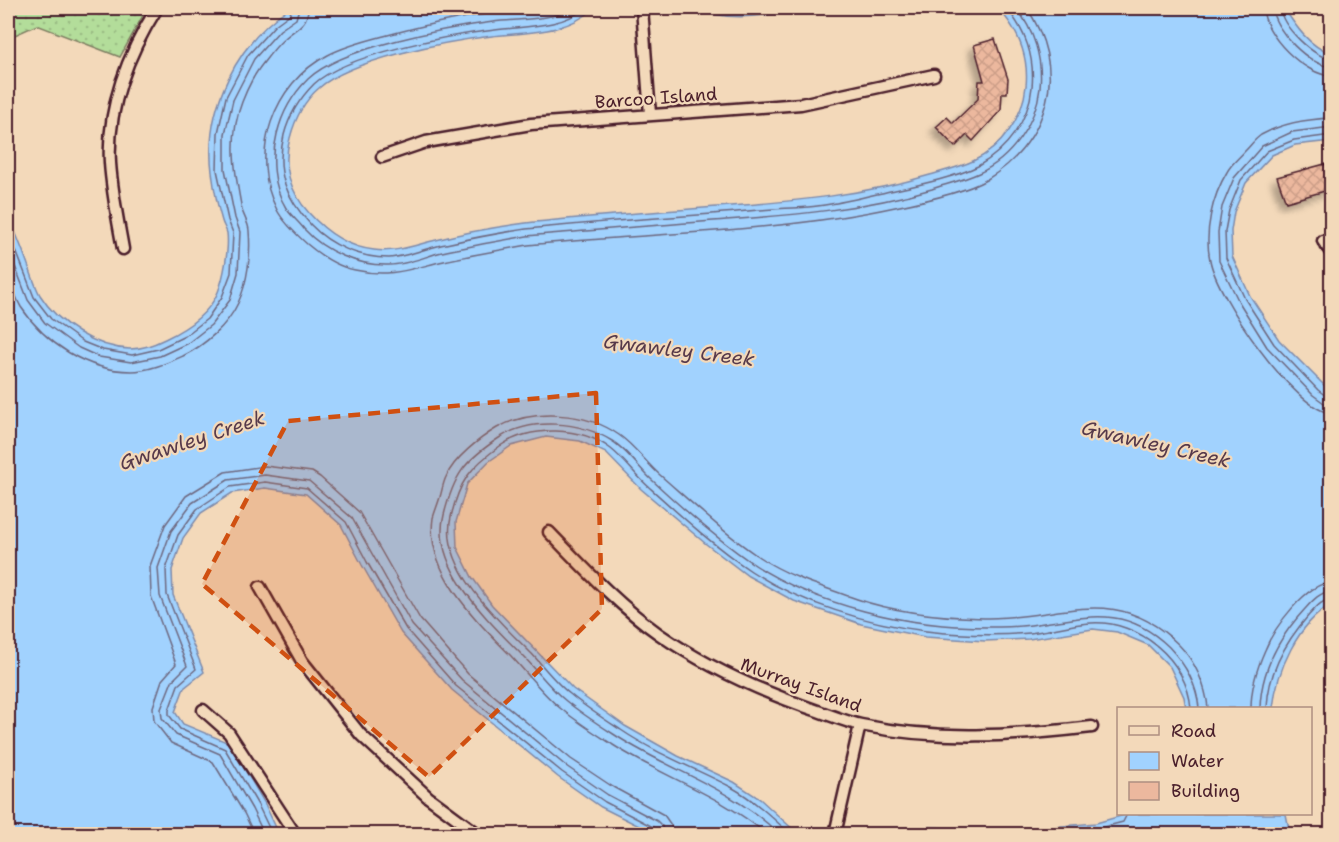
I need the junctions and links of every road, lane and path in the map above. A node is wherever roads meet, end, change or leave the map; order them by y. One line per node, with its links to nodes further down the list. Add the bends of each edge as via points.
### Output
1 (156, 8): 7 (street, via 128,61 113,118 111,171)
2 (642, 8): 4 (street)
3 (934, 75): 4 (street, Barcoo Island, via 801,104)
4 (650, 114): 5 (street, Barcoo Island, via 479,132 426,142)
5 (381, 157)
6 (1323, 241): 8 (street)
7 (123, 249)
8 (1332, 254)
9 (549, 532): 12 (street, Murray Island, via 607,592 658,634 722,673 787,701)
10 (260, 586): 15 (street, via 302,661 361,735 428,798)
11 (203, 710): 14 (street, via 229,733)
12 (860, 725): 13 (street, Murray Island, via 954,735 1028,735); 16 (street)
13 (1092, 727)
14 (295, 834)
15 (477, 834)
16 (835, 834)

